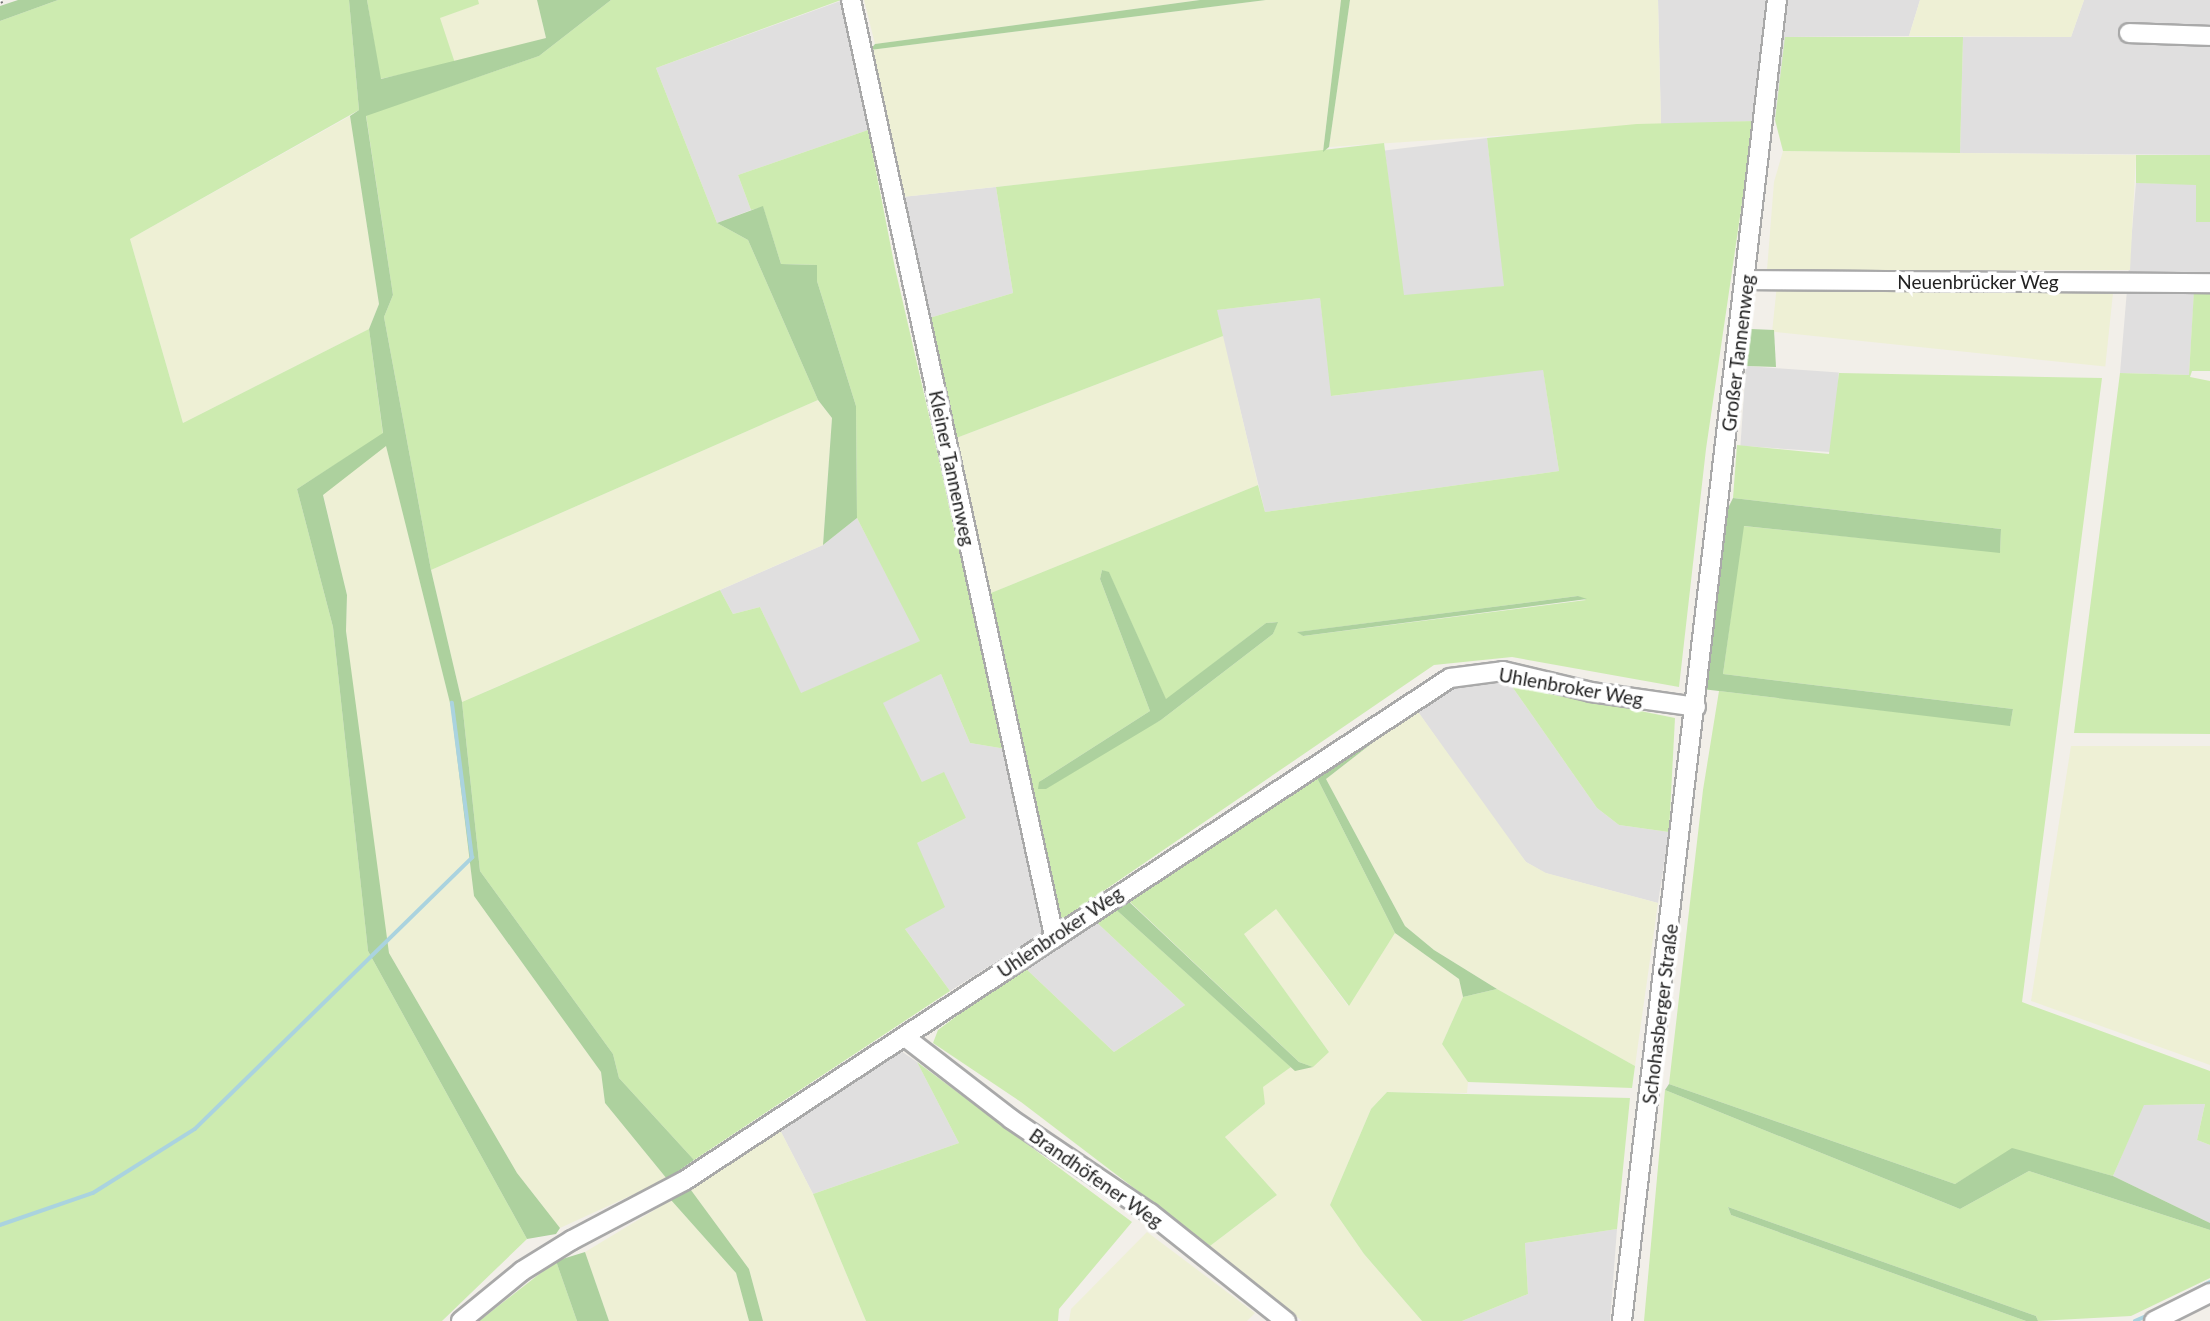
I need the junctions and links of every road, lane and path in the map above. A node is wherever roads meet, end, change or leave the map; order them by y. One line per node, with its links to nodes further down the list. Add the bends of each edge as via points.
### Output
1 (850, 0): 8 (street, Kleiner Tannenweg)
2 (1777, 0): 5 (street, Großer Tannenweg)
3 (2129, 33): 4 (street)
4 (2210, 36)
5 (1746, 280): 6 (street, Neuenbrücker Weg); 7 (street, Großer Tannenweg)
6 (2210, 283)
7 (1696, 707): 8 (street, Uhlenbroker Weg, via 1591,692 1503,671 1450,678); 13 (street, Schohasberger Straße)
8 (1054, 936): 9 (street, Uhlenbroker Weg)
9 (905, 1037): 11 (street, Uhlenbroker Weg, via 684,1181 522,1271); 12 (street, Brandhöfener Weg, via 1011,1119 1150,1213)
10 (2210, 1293): 14 (street)
11 (461, 1321)
12 (1286, 1321)
13 (1622, 1321)
14 (2154, 1321)

